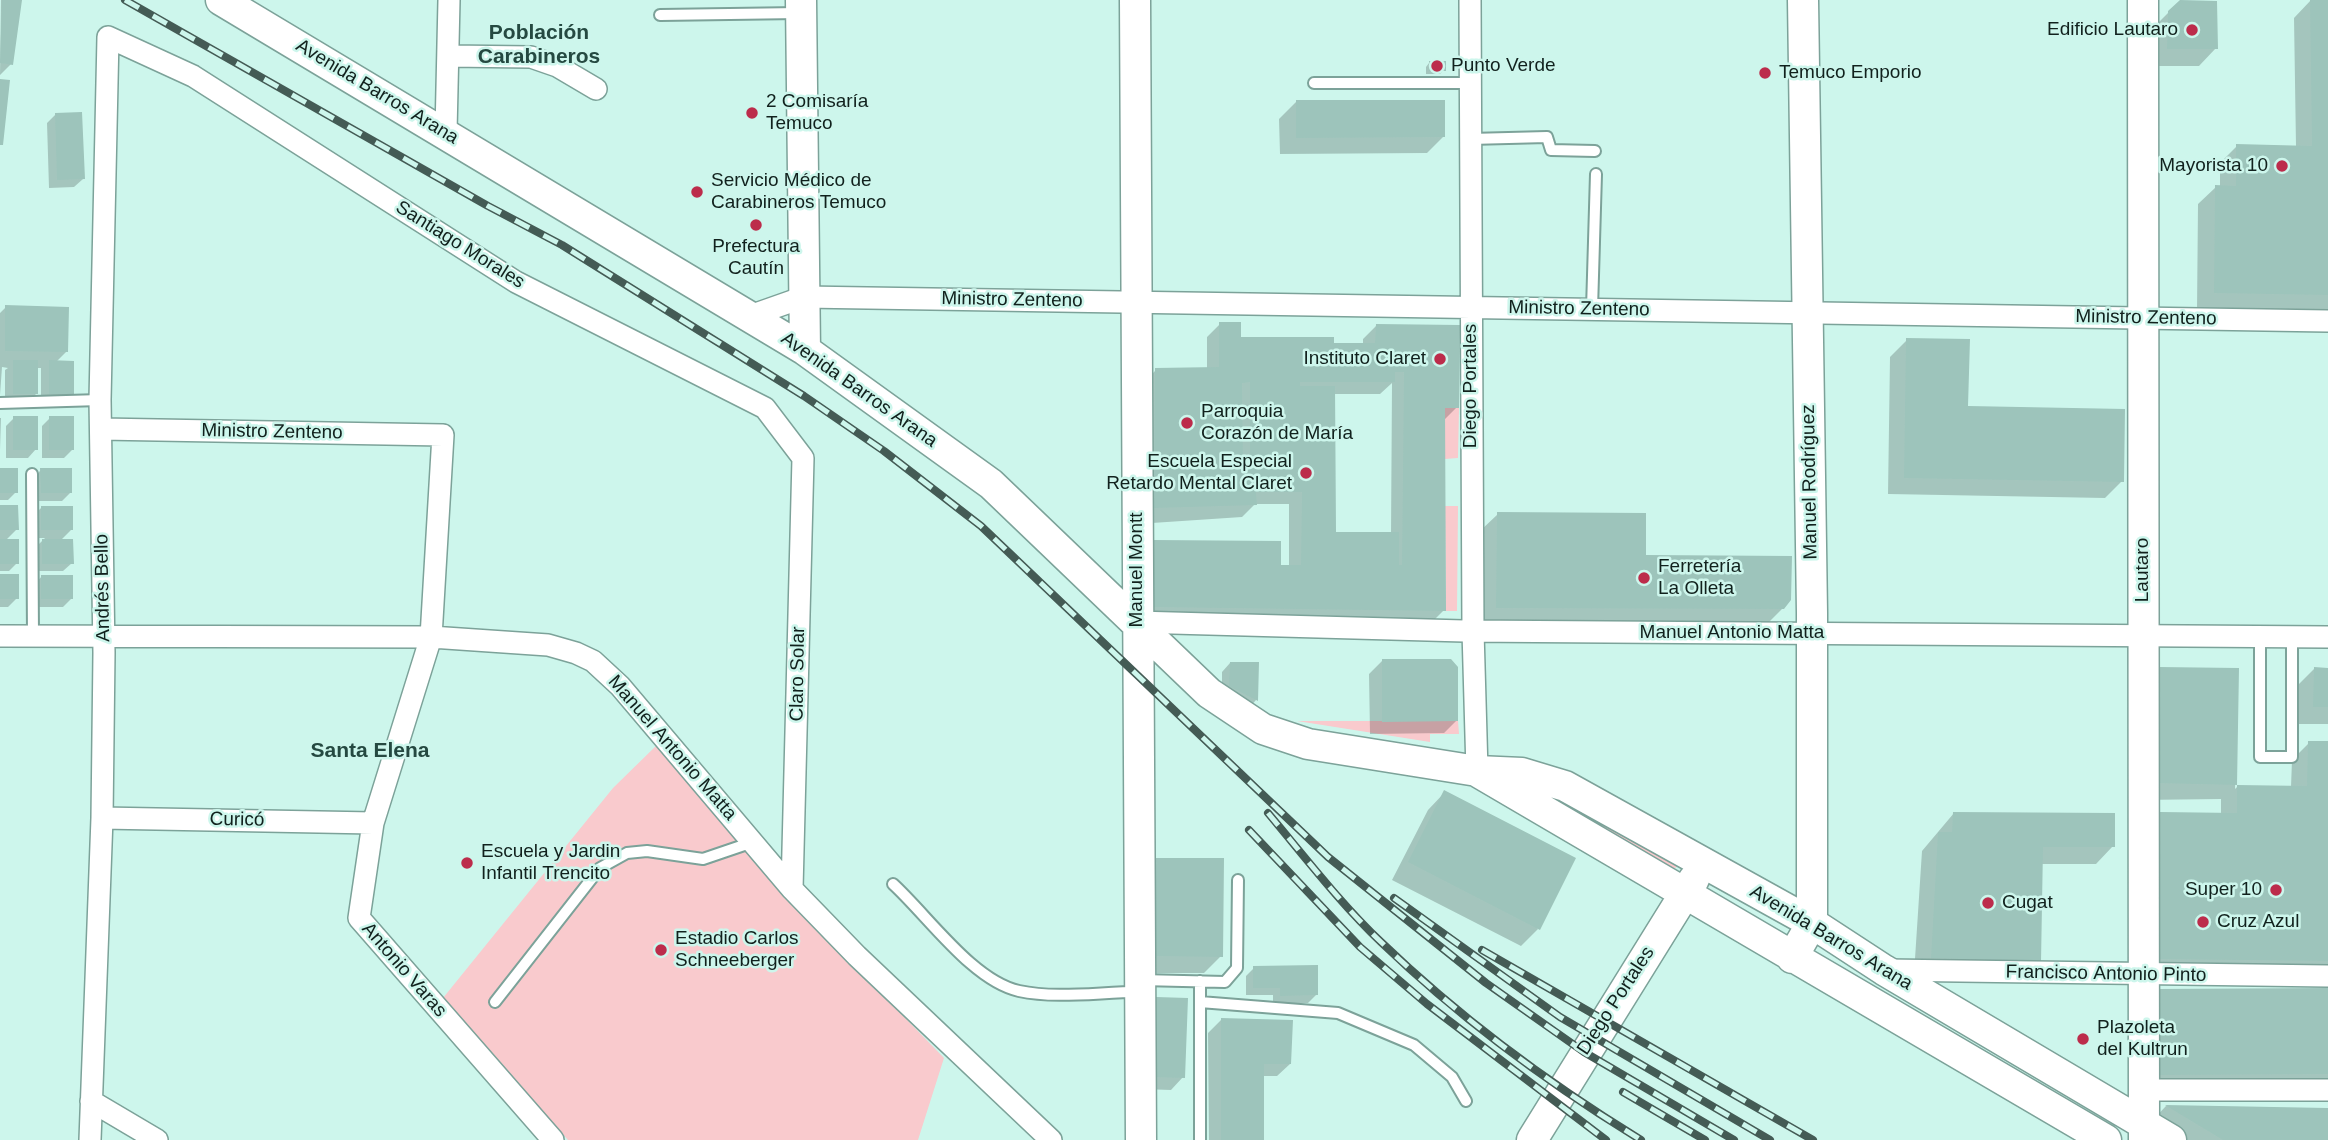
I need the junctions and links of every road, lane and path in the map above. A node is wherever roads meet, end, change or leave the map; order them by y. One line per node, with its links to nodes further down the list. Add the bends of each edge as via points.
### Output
1 (221, 0): 14 (street, Avenida Barros Arana)
2 (449, 0): 10 (street)
3 (1135, 0): 19 (street, Manuel Montt)
4 (1470, 0): 12 (street, Diego Portales)
5 (1803, 0): 22 (street, Manuel Rodríguez)
6 (2143, 0): 24 (street, Lautaro)
7 (802, 6): 8 (lane); 18 (street)
8 (660, 15)
9 (108, 37): 27 (street, Andrés Bello); 31 (street, Santiago Morales, via 193,76 516,282 765,408)
10 (448, 56): 13 (street, via 531,57 557,65); 14 (street)
11 (1314, 83): 12 (lane)
12 (1470, 83): 15 (street, Diego Portales)
13 (596, 89)
14 (446, 132): 23 (street, Avenida Barros Arana)
15 (1470, 139): 16 (lane, via 1547,137 1551,150); 20 (street, Diego Portales)
16 (1595, 151)
17 (1596, 174): 21 (lane)
18 (804, 297): 19 (street, Ministro Zenteno); 23 (street, Ministro Zenteno); 26 (street)
19 (1137, 302): 20 (street, Ministro Zenteno); 33 (street, Manuel Montt)
20 (1471, 307): 21 (street, Ministro Zenteno); 34 (street, Diego Portales)
21 (1592, 309): 22 (street, Ministro Zenteno)
22 (1807, 313): 24 (street, Ministro Zenteno); 35 (street, Manuel Rodríguez)
23 (750, 316): 26 (street, Avenida Barros Arana)
24 (2143, 318): 25 (street, Ministro Zenteno); 40 (street, Lautaro)
25 (2328, 321)
26 (805, 350): 33 (street, Avenida Barros Arana, via 991,484)
27 (100, 400): 28 (lane); 29 (street, Andrés Bello)
28 (0, 403)
29 (101, 429): 30 (street, Ministro Zenteno); 39 (street, Andrés Bello)
30 (443, 435): 42 (street, Antonio Varas)
31 (803, 458): 51 (street, Claro Solar)
32 (32, 474): 38 (lane)
33 (1136, 622): 34 (street, Manuel Antonio Matta); 44 (street, Avenida Barros Arana, via 1217,700 1263,729 1322,747); 59 (street, Manuel Montt, via 1141,712)
34 (1473, 631): 35 (street, Manuel Antonio Matta); 44 (street, Diego Portales)
35 (1812, 634): 40 (street, Manuel Antonio Matta); 53 (street, Manuel Rodríguez)
36 (2292, 635): 41 (street, Manuel Antonio Matta); 41 (lane, via 2292,757 2260,757); 43 (street, Manuel Antonio Matta)
37 (0, 636): 38 (street, Manuel Antonio Matta)
38 (33, 636): 39 (street, Manuel Antonio Matta)
39 (103, 636): 42 (street, Manuel Antonio Matta); 45 (street, Andrés Bello)
40 (2143, 636): 41 (street, Manuel Antonio Matta); 56 (street, Lautaro)
41 (2260, 636)
42 (431, 637): 46 (street, Antonio Varas); 47 (street, Manuel Antonio Matta, via 548,645 593,661 620,685)
43 (2328, 637)
44 (1477, 771): 48 (street, Avenida Barros Arana, via 1522,773 1565,786); 52 (street, Avenida Barros Arana)
45 (102, 818): 46 (street, Curicó); 64 (street, Andrés Bello)
46 (373, 823): 69 (street, Antonio Varas, via 359,918)
47 (753, 842): 51 (street, Manuel Antonio Matta); 60 (lane, via 703,859 647,851 626,853 600,867)
48 (1703, 864): 52 (street, Diego Portales); 53 (street, Avenida Barros Arana)
49 (1238, 880): 58 (lane, via 1237,968 1225,982)
50 (893, 884): 59 (lane, via 975,967 1002,985 1035,993)
51 (793, 889): 70 (street, Manuel Antonio Matta)
52 (1684, 895): 54 (street, Avenida Barros Arana); 73 (street, Diego Portales)
53 (1812, 923): 54 (street, Manuel Rodríguez); 55 (street, Avenida Barros Arana)
54 (1793, 958): 74 (street, Avenida Barros Arana)
55 (1884, 970): 56 (street, Francisco Antonio Pinto); 66 (street, Avenida Barros Arana)
56 (2143, 975): 57 (street, Francisco Antonio Pinto); 62 (street, Lautaro)
57 (2328, 976)
58 (1200, 981): 59 (lane); 61 (lane)
59 (1141, 986): 71 (street, Manuel Montt)
60 (495, 1002)
61 (1200, 1002): 65 (lane, via 1338,1013 1414,1045 1452,1077); 72 (lane)
62 (2144, 1090): 63 (street); 66 (street, Lautaro)
63 (2328, 1090)
64 (91, 1101): 67 (street, Andrés Bello); 68 (street)
65 (1466, 1101)
66 (2144, 1132): 75 (street, Avenida Barros Arana)
67 (90, 1140)
68 (157, 1140)
69 (553, 1140)
70 (1051, 1140)
71 (1141, 1140)
72 (1200, 1140)
73 (1532, 1140)
74 (2106, 1140)
75 (2171, 1140)

